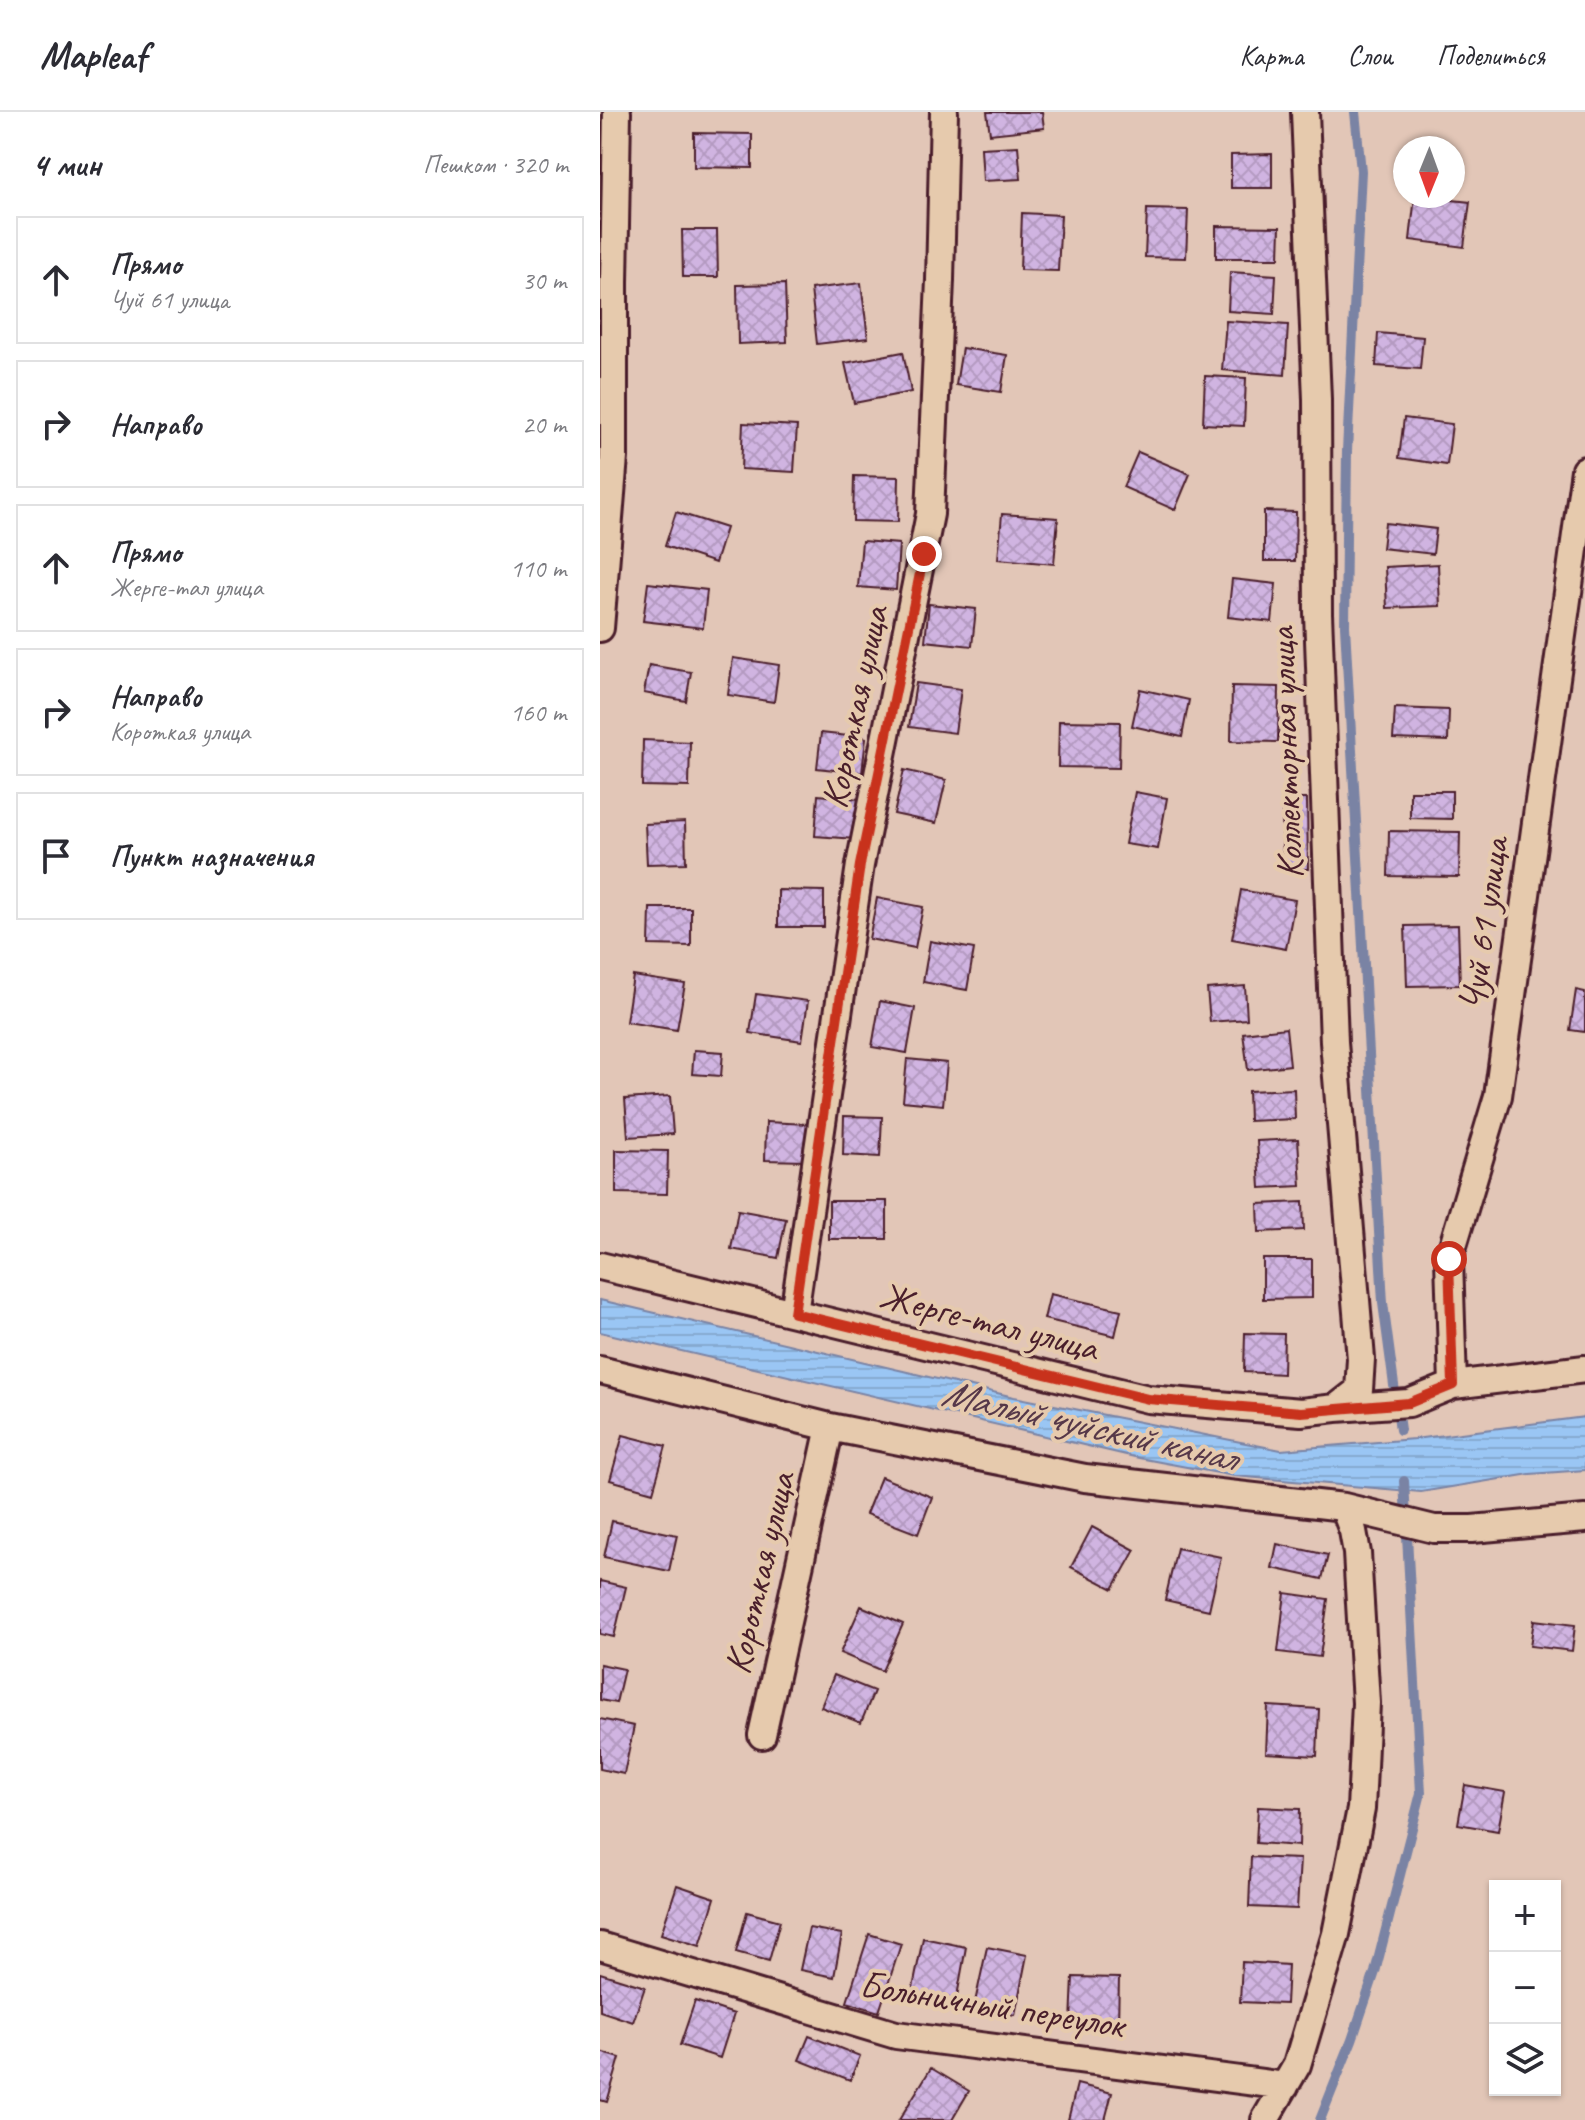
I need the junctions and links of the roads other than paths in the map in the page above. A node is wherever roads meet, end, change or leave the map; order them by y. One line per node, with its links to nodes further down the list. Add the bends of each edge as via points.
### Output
1 (617, 112): 4 (street)
2 (944, 112): 8 (street, Короткая улица, via 930,514 860,865)
3 (1305, 112): 12 (street, Коллекторная улица, via 1334,1042 1361,1359 1359,1390)
4 (607, 281): 6 (street, via 614,457)
5 (1585, 470): 11 (street, Чуй 61 улица, via 1498,1096 1449,1259)
6 (600, 628)
7 (600, 1266): 8 (street, Жерге-тал улица)
8 (794, 1313): 12 (street, Жерге-тал улица, via 1148,1399 1301,1412)
9 (1585, 1369): 11 (street)
10 (600, 1370): 13 (street)
11 (1453, 1385): 12 (street, Жерге-тал улица, via 1409,1403)
12 (1336, 1408)
13 (830, 1427): 14 (street, via 1085,1478); 16 (street, Короткая улица)
14 (1344, 1507): 15 (street, via 1434,1529); 18 (street, via 1357,1553 1366,1703 1361,1809 1336,1934 1297,2065)
15 (1585, 1519)
16 (762, 1735)
17 (600, 1946): 18 (street, Больничный переулок, via 896,2035)
18 (1285, 2086): 19 (street)
19 (1265, 2120)

